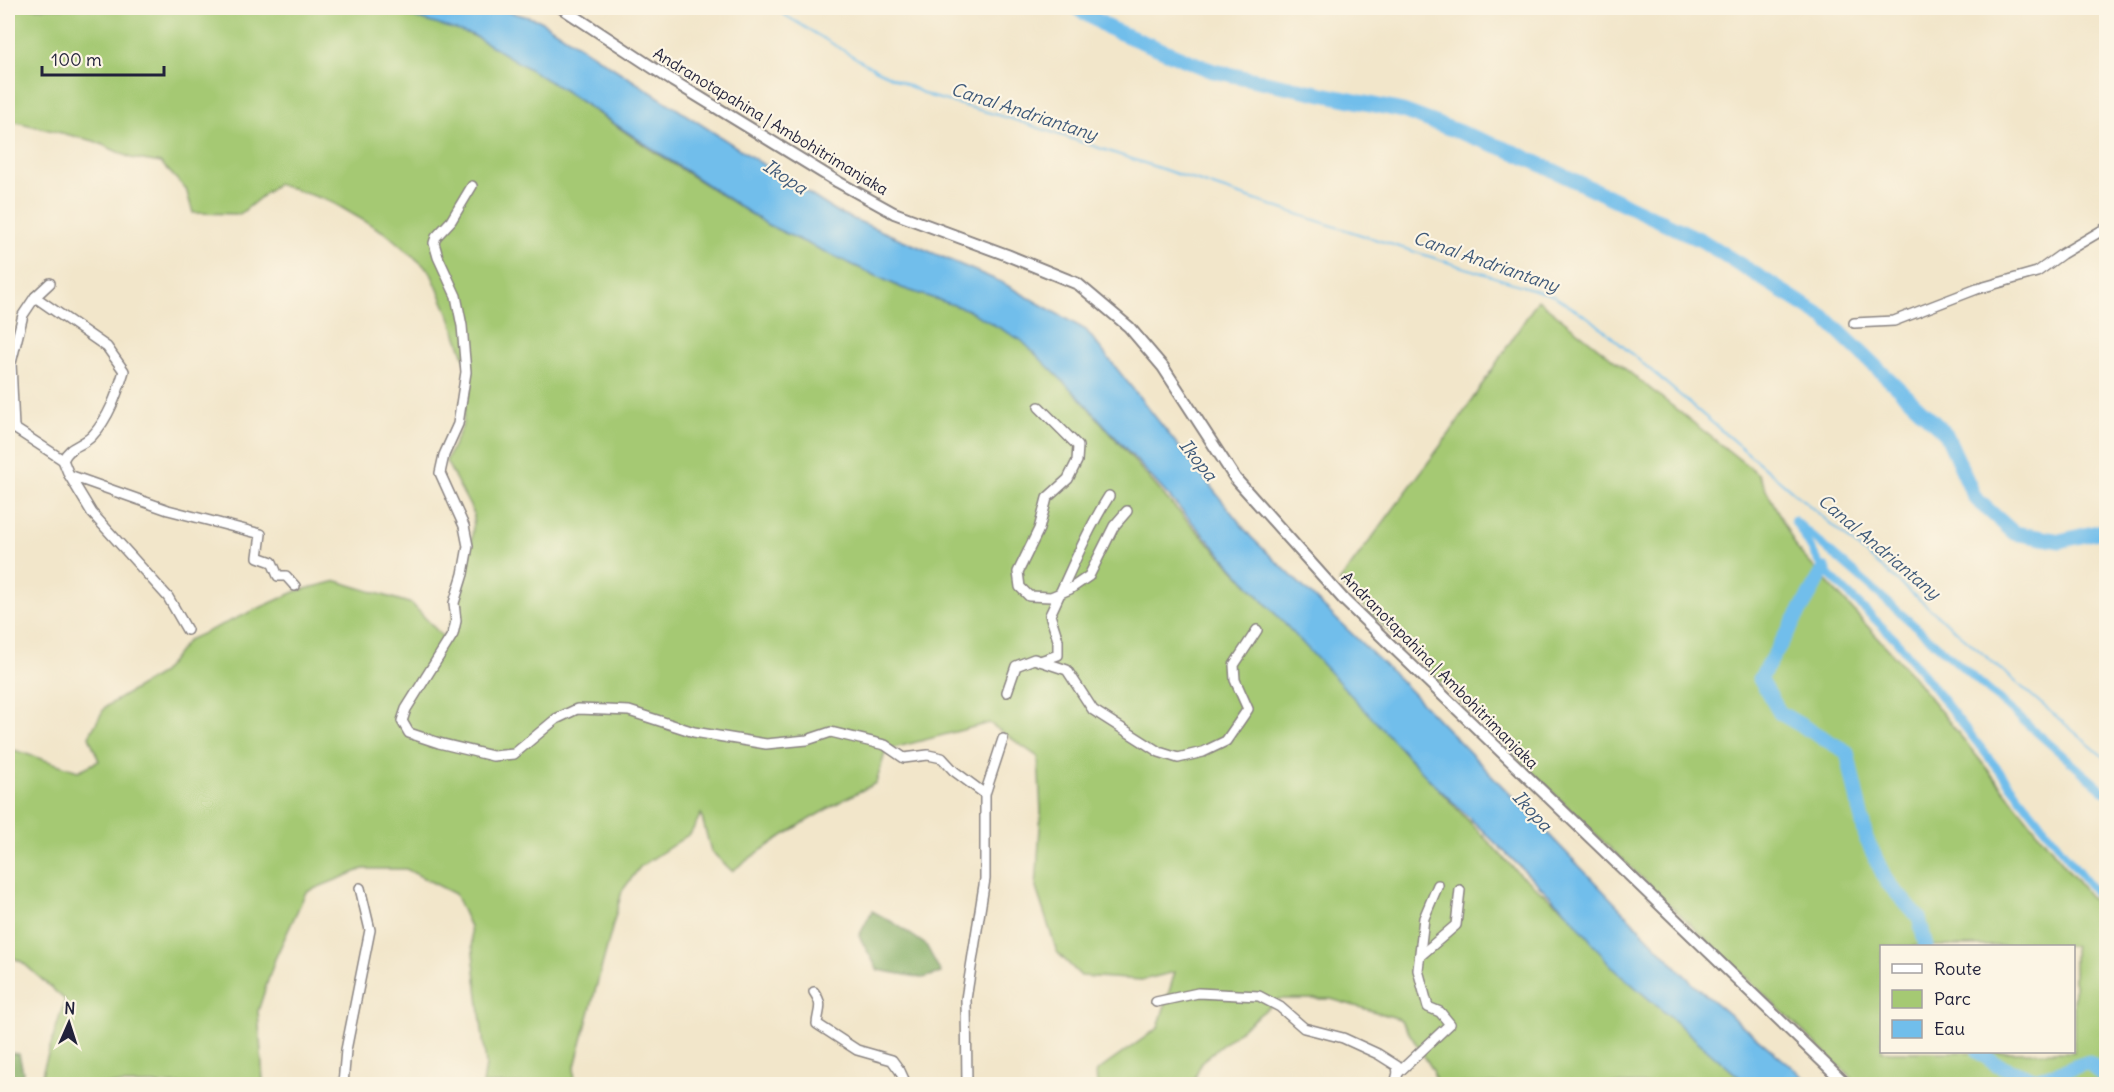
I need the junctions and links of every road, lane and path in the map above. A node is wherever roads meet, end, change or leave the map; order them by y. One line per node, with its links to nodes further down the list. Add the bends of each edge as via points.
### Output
1 (562, 8): 33 (main road, Andranotapahina | Ambohitrimanjaka, via 838,182 894,213 1077,284 1129,327 1163,367 1235,478 1345,601)
2 (472, 186): 21 (street, via 434,243 456,296 466,372 458,424 440,474 464,526 468,546 454,603 453,634 406,709 402,721 409,733 493,756 514,754 556,720 577,709 629,711 694,732 766,744 807,740 831,732 885,745 904,758 942,758)
3 (2106, 228): 6 (street, via 2037,272 1977,289 1894,321)
4 (50, 283): 5 (street)
5 (35, 297): 7 (street); 10 (street, via 107,347 124,371 115,401 93,435 67,451)
6 (1854, 323)
7 (12, 342): 9 (street)
8 (1039, 407): 15 (street, via 1078,446 1077,461 1068,479 1047,498 1039,529 1018,572 1020,587 1029,596 1051,597)
9 (11, 430): 10 (street)
10 (63, 459): 11 (street)
11 (69, 475): 14 (street, via 168,510 261,534 258,557 272,562 278,576 286,576); 16 (street, via 92,513 168,597)
12 (1109, 496): 15 (street)
13 (1127, 511): 15 (street, via 1114,526 1089,576)
14 (295, 586)
15 (1060, 593): 18 (street, via 1050,615 1058,655)
16 (187, 630)
17 (1257, 630): 18 (street, via 1234,665 1235,680 1248,709 1226,741 1178,758 1159,752 1093,710 1067,670)
18 (1040, 661): 19 (street, via 1034,659 1016,666)
19 (1007, 692)
20 (1003, 739): 21 (street)
21 (985, 794): 31 (street, via 985,879 966,999)
22 (1438, 885): 25 (street, via 1424,918)
23 (360, 888): 29 (street, via 370,930 346,1050)
24 (1460, 890): 25 (street, via 1456,925)
25 (1420, 956): 28 (street, via 1418,970 1428,1007 1440,1012 1450,1024)
26 (814, 992): 30 (street, via 821,1013 817,1024 857,1050 892,1060)
27 (1156, 1002): 28 (street, via 1198,993 1259,996 1280,1007 1304,1028 1343,1038 1378,1054 1397,1066)
28 (1398, 1073): 32 (street)
29 (344, 1084)
30 (906, 1084)
31 (967, 1084)
32 (1395, 1084)
33 (1846, 1084)

